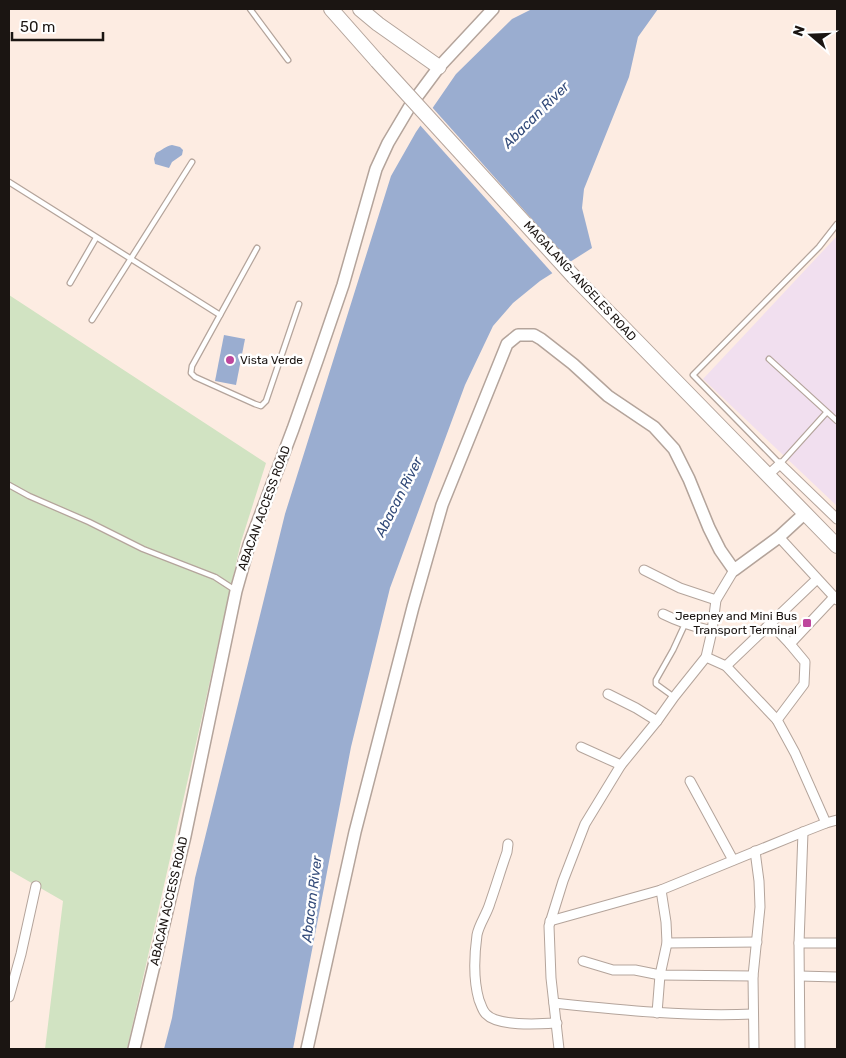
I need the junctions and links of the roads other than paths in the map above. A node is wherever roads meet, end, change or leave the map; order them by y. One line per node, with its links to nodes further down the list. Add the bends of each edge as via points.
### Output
1 (250, 9): 5 (lane)
2 (331, 9): 21 (main road, MAGALANG-ANGELES ROAD, bridge, via 574,277)
3 (360, 9): 6 (main road)
4 (493, 9): 6 (street, ABACAN ACCESS ROAD)
5 (288, 60)
6 (439, 67): 30 (street, ABACAN ACCESS ROAD, via 410,106 376,169 343,285 249,545)
7 (192, 162): 12 (lane)
8 (9, 182): 10 (lane)
9 (837, 224): 20 (lane, via 819,247 692,375)
10 (96, 238): 12 (lane); 13 (lane)
11 (257, 248): 15 (lane)
12 (131, 260): 15 (lane); 16 (lane)
13 (70, 283)
14 (299, 304): 15 (lane, via 266,401 261,406 191,373)
15 (220, 315)
16 (92, 320)
17 (769, 359): 18 (lane)
18 (826, 413): 19 (lane); 20 (lane)
19 (837, 421)
20 (780, 464): 21 (street); 24 (street)
21 (768, 475): 23 (main road, MAGALANG-ANGELES ROAD)
22 (9, 485): 30 (lane, via 143,549 215,577)
23 (805, 514): 25 (street); 26 (main road, MAGALANG-ANGELES ROAD)
24 (837, 519)
25 (779, 536): 28 (street); 29 (street)
26 (837, 546)
27 (644, 570): 32 (street, via 680,588)
28 (734, 570): 32 (street); 71 (street, via 712,536 674,449 654,427 608,396 541,338 518,336 507,344 442,505 413,607 355,832)
29 (817, 579): 31 (street); 35 (street)
30 (236, 591): 70 (street, ABACAN ACCESS ROAD, via 185,836)
31 (836, 599): 37 (street)
32 (716, 600): 36 (street)
33 (663, 614): 34 (street)
34 (685, 624): 36 (street); 41 (lane, via 656,680 656,684)
35 (771, 624): 37 (street); 39 (street)
36 (712, 631): 38 (street)
37 (790, 644): 42 (street, via 805,662 804,684)
38 (706, 657): 39 (street); 41 (street)
39 (726, 666): 42 (street)
40 (608, 694): 43 (street)
41 (674, 697): 43 (street)
42 (777, 720): 48 (street)
43 (657, 721): 45 (street)
44 (580, 747): 45 (street)
45 (621, 765): 55 (street, via 586,824)
46 (690, 781): 52 (street)
47 (837, 820): 48 (street)
48 (826, 823): 49 (street)
49 (803, 832): 51 (street); 59 (street)
50 (508, 844): 69 (street, via 478,934 475,987 481,1006 493,1018 530,1025)
51 (755, 851): 52 (street); 56 (street, via 760,907)
52 (734, 860): 54 (street)
53 (36, 886): 65 (street)
54 (661, 890): 55 (street); 57 (street)
55 (550, 921): 66 (street)
56 (757, 942): 57 (street); 62 (street)
57 (667, 943): 61 (street)
58 (837, 943): 59 (street)
59 (799, 944): 63 (street)
60 (583, 961): 61 (street, via 613,970)
61 (660, 975): 62 (street); 67 (street)
62 (753, 976): 68 (street)
63 (800, 976): 64 (street); 74 (street)
64 (837, 977)
65 (9, 997)
66 (554, 1003): 67 (street); 69 (street)
67 (657, 1013): 68 (street)
68 (753, 1014): 73 (street)
69 (557, 1023): 72 (street)
70 (134, 1049)
71 (307, 1049)
72 (560, 1049)
73 (754, 1049)
74 (800, 1049)

